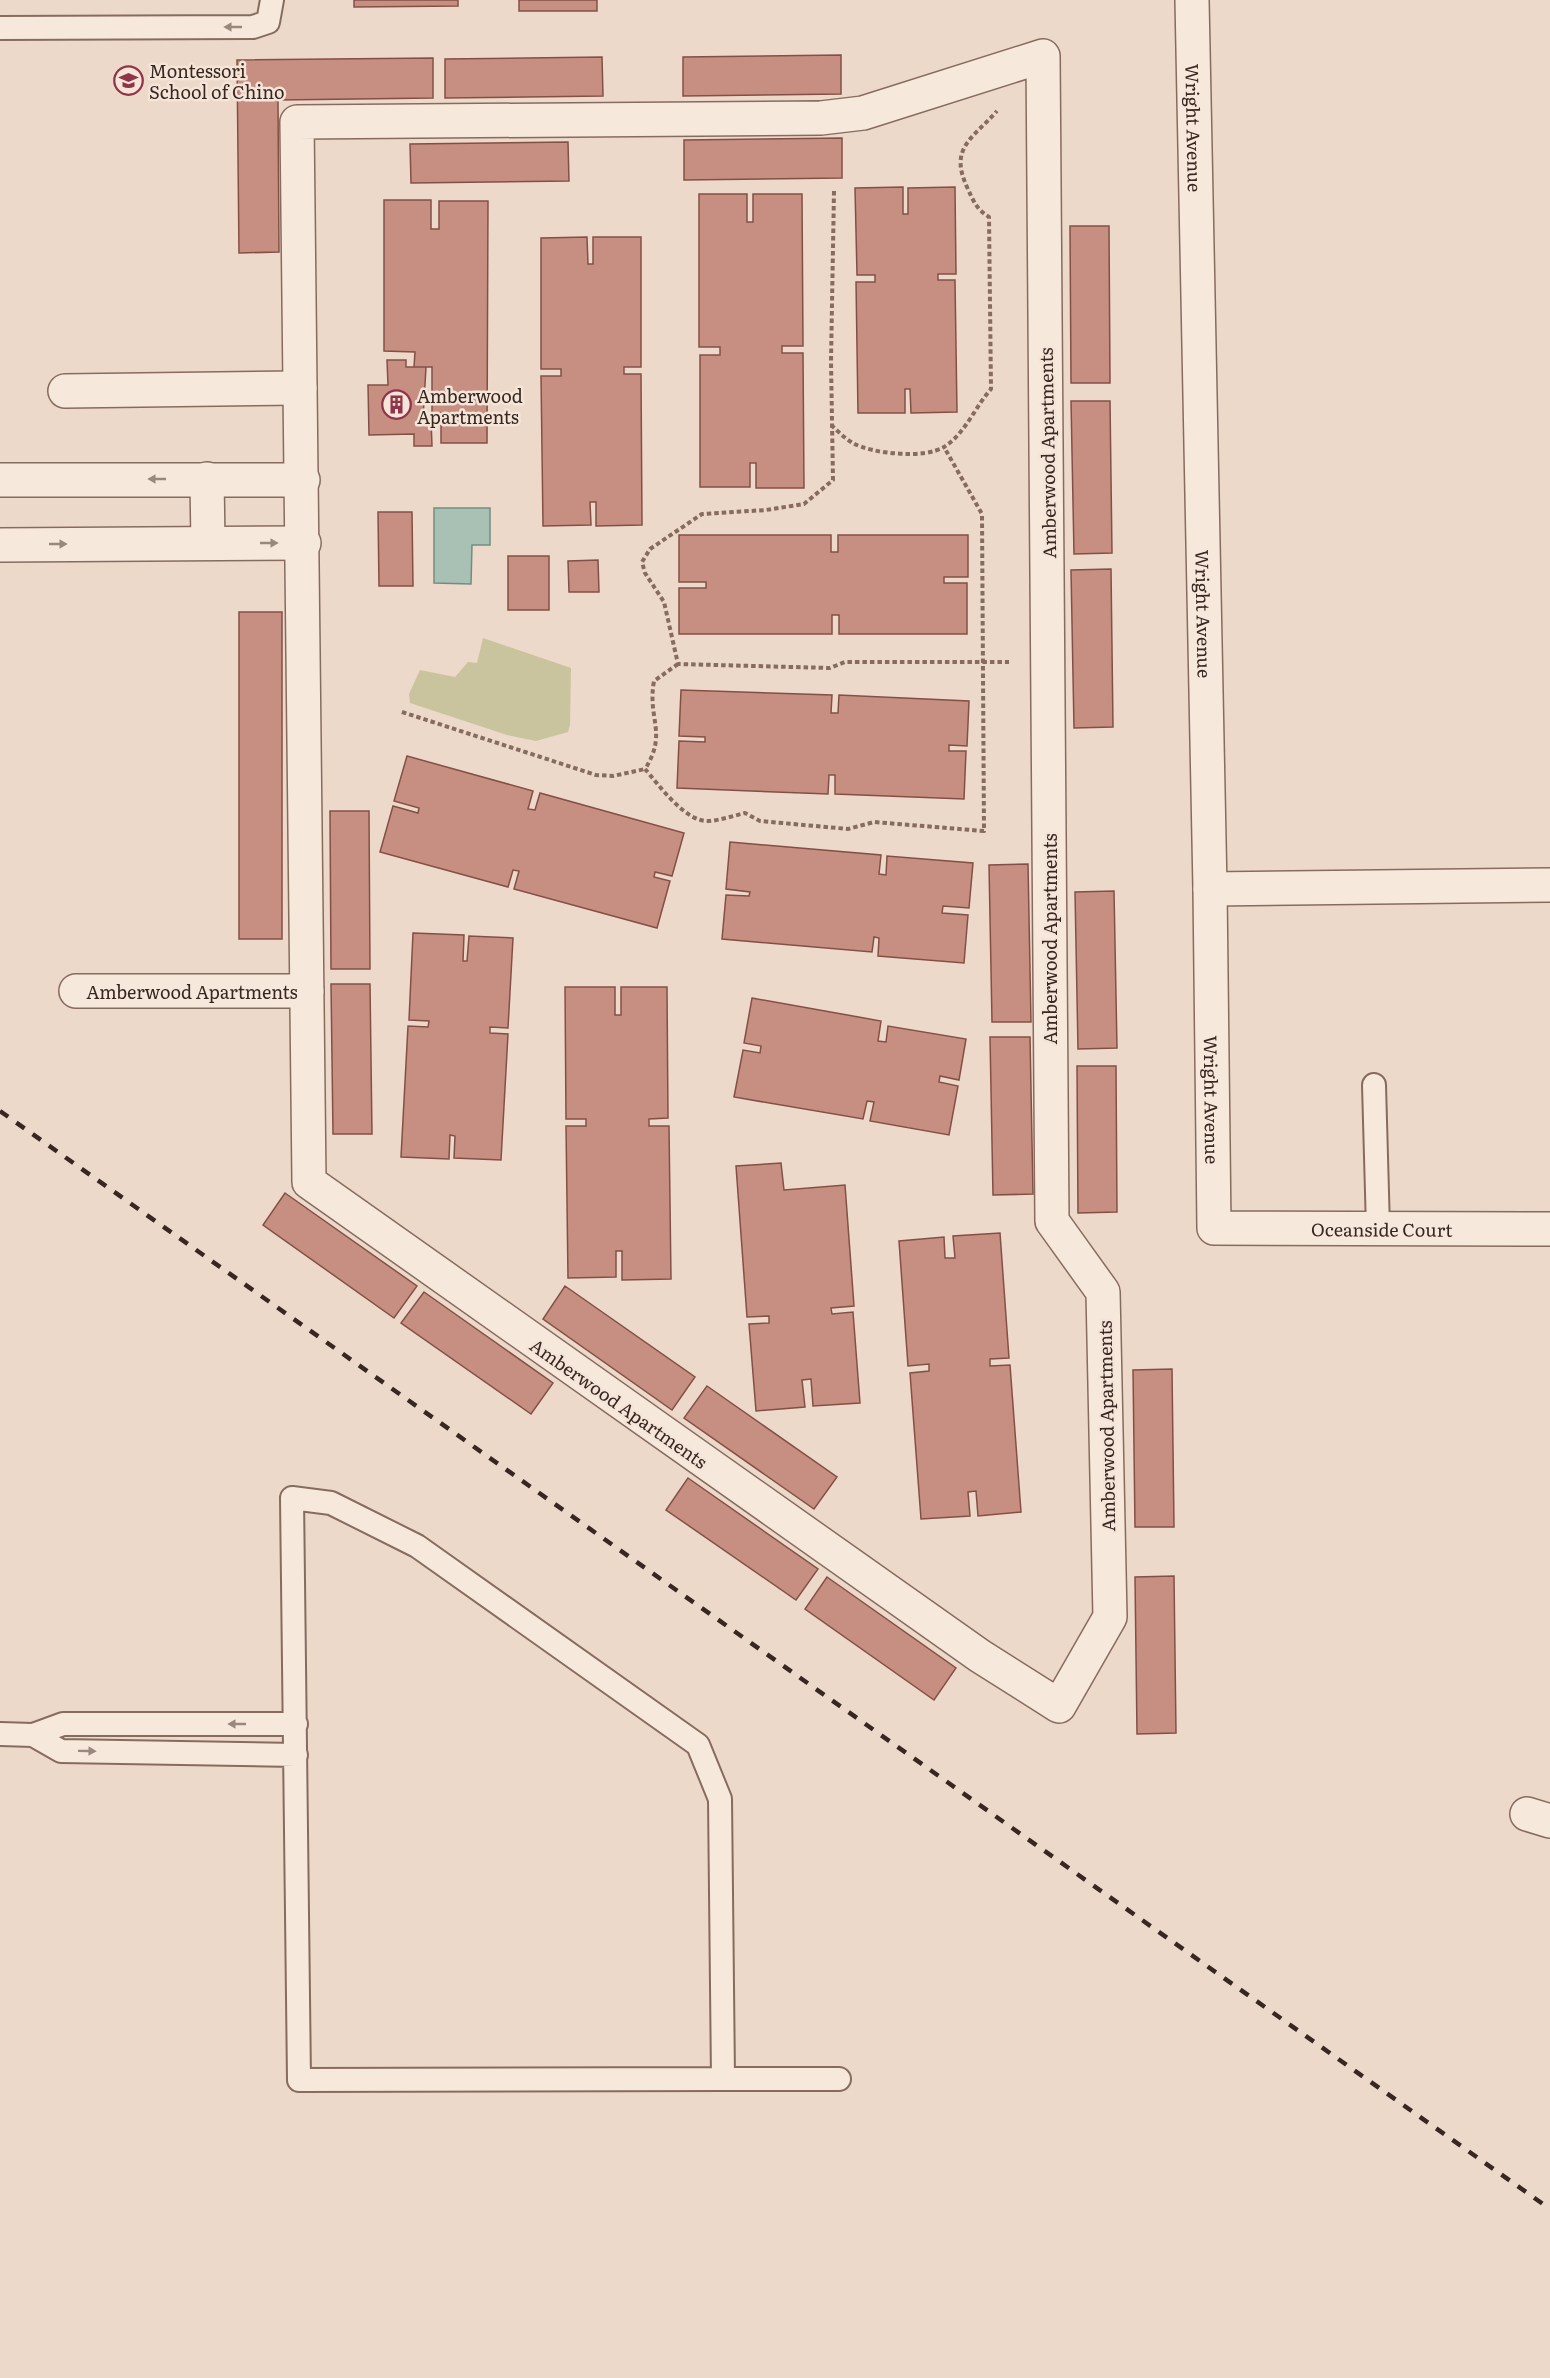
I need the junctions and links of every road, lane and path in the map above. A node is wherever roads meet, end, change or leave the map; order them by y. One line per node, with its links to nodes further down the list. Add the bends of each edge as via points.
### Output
1 (272, 0): 3 (lane, one-way to 3, via 268,22 253,27)
2 (1191, 0): 22 (street, Wright Avenue)
3 (0, 28)
4 (1004, 104): 9 (path, via 958,157 960,172 977,209 989,217 991,389 966,426)
5 (834, 191): 8 (path)
6 (300, 388): 7 (street); 12 (street, Amberwood Apartments); 17 (street, Amberwood Apartments, via 297,122 821,118 863,113 1056,55)
7 (65, 391)
8 (831, 425): 9 (path, via 852,443 885,453 924,453); 18 (path, via 833,480 804,504 702,514 650,549 642,562 664,602)
9 (944, 447): 16 (path, via 982,514)
10 (207, 479): 11 (street, one-way to 11); 12 (street); 13 (street)
11 (0, 480)
12 (303, 480): 14 (street, Amberwood Apartments)
13 (208, 543): 14 (street, one-way to 14); 15 (street, one-way to 13)
14 (304, 543): 23 (street, Amberwood Apartments)
15 (0, 545)
16 (984, 662): 17 (path); 18 (path, via 844,662 830,668); 20 (path, via 984,831 874,822 848,829 760,821 745,813 707,822 680,809)
17 (1048, 662): 23 (street, Amberwood Apartments, via 1052,1221 1103,1292 1110,1617 1059,1706 931,1622 309,1182)
18 (678, 664): 20 (path, via 654,681 651,701 658,731 655,753)
19 (402, 712): 20 (path, via 596,774 613,776)
20 (645, 769)
21 (1550, 885): 22 (street)
22 (1210, 890): 26 (street, Wright Avenue)
23 (307, 991): 24 (street, Amberwood Apartments)
24 (76, 992)
25 (1374, 1085): 27 (lane)
26 (1214, 1228): 27 (street, Oceanside Court)
27 (1378, 1228): 28 (street, Oceanside Court)
28 (1550, 1229)
29 (296, 1724): 31 (lane, one-way to 31, via 63,1724); 32 (lane); 33 (lane, via 292,1498 331,1503 417,1546 698,1745 720,1799)
30 (0, 1734): 31 (lane)
31 (33, 1735): 32 (lane, one-way to 32, via 61,1751)
32 (296, 1755): 33 (lane, via 299,2080)
33 (723, 2079): 34 (lane)
34 (839, 2079)

